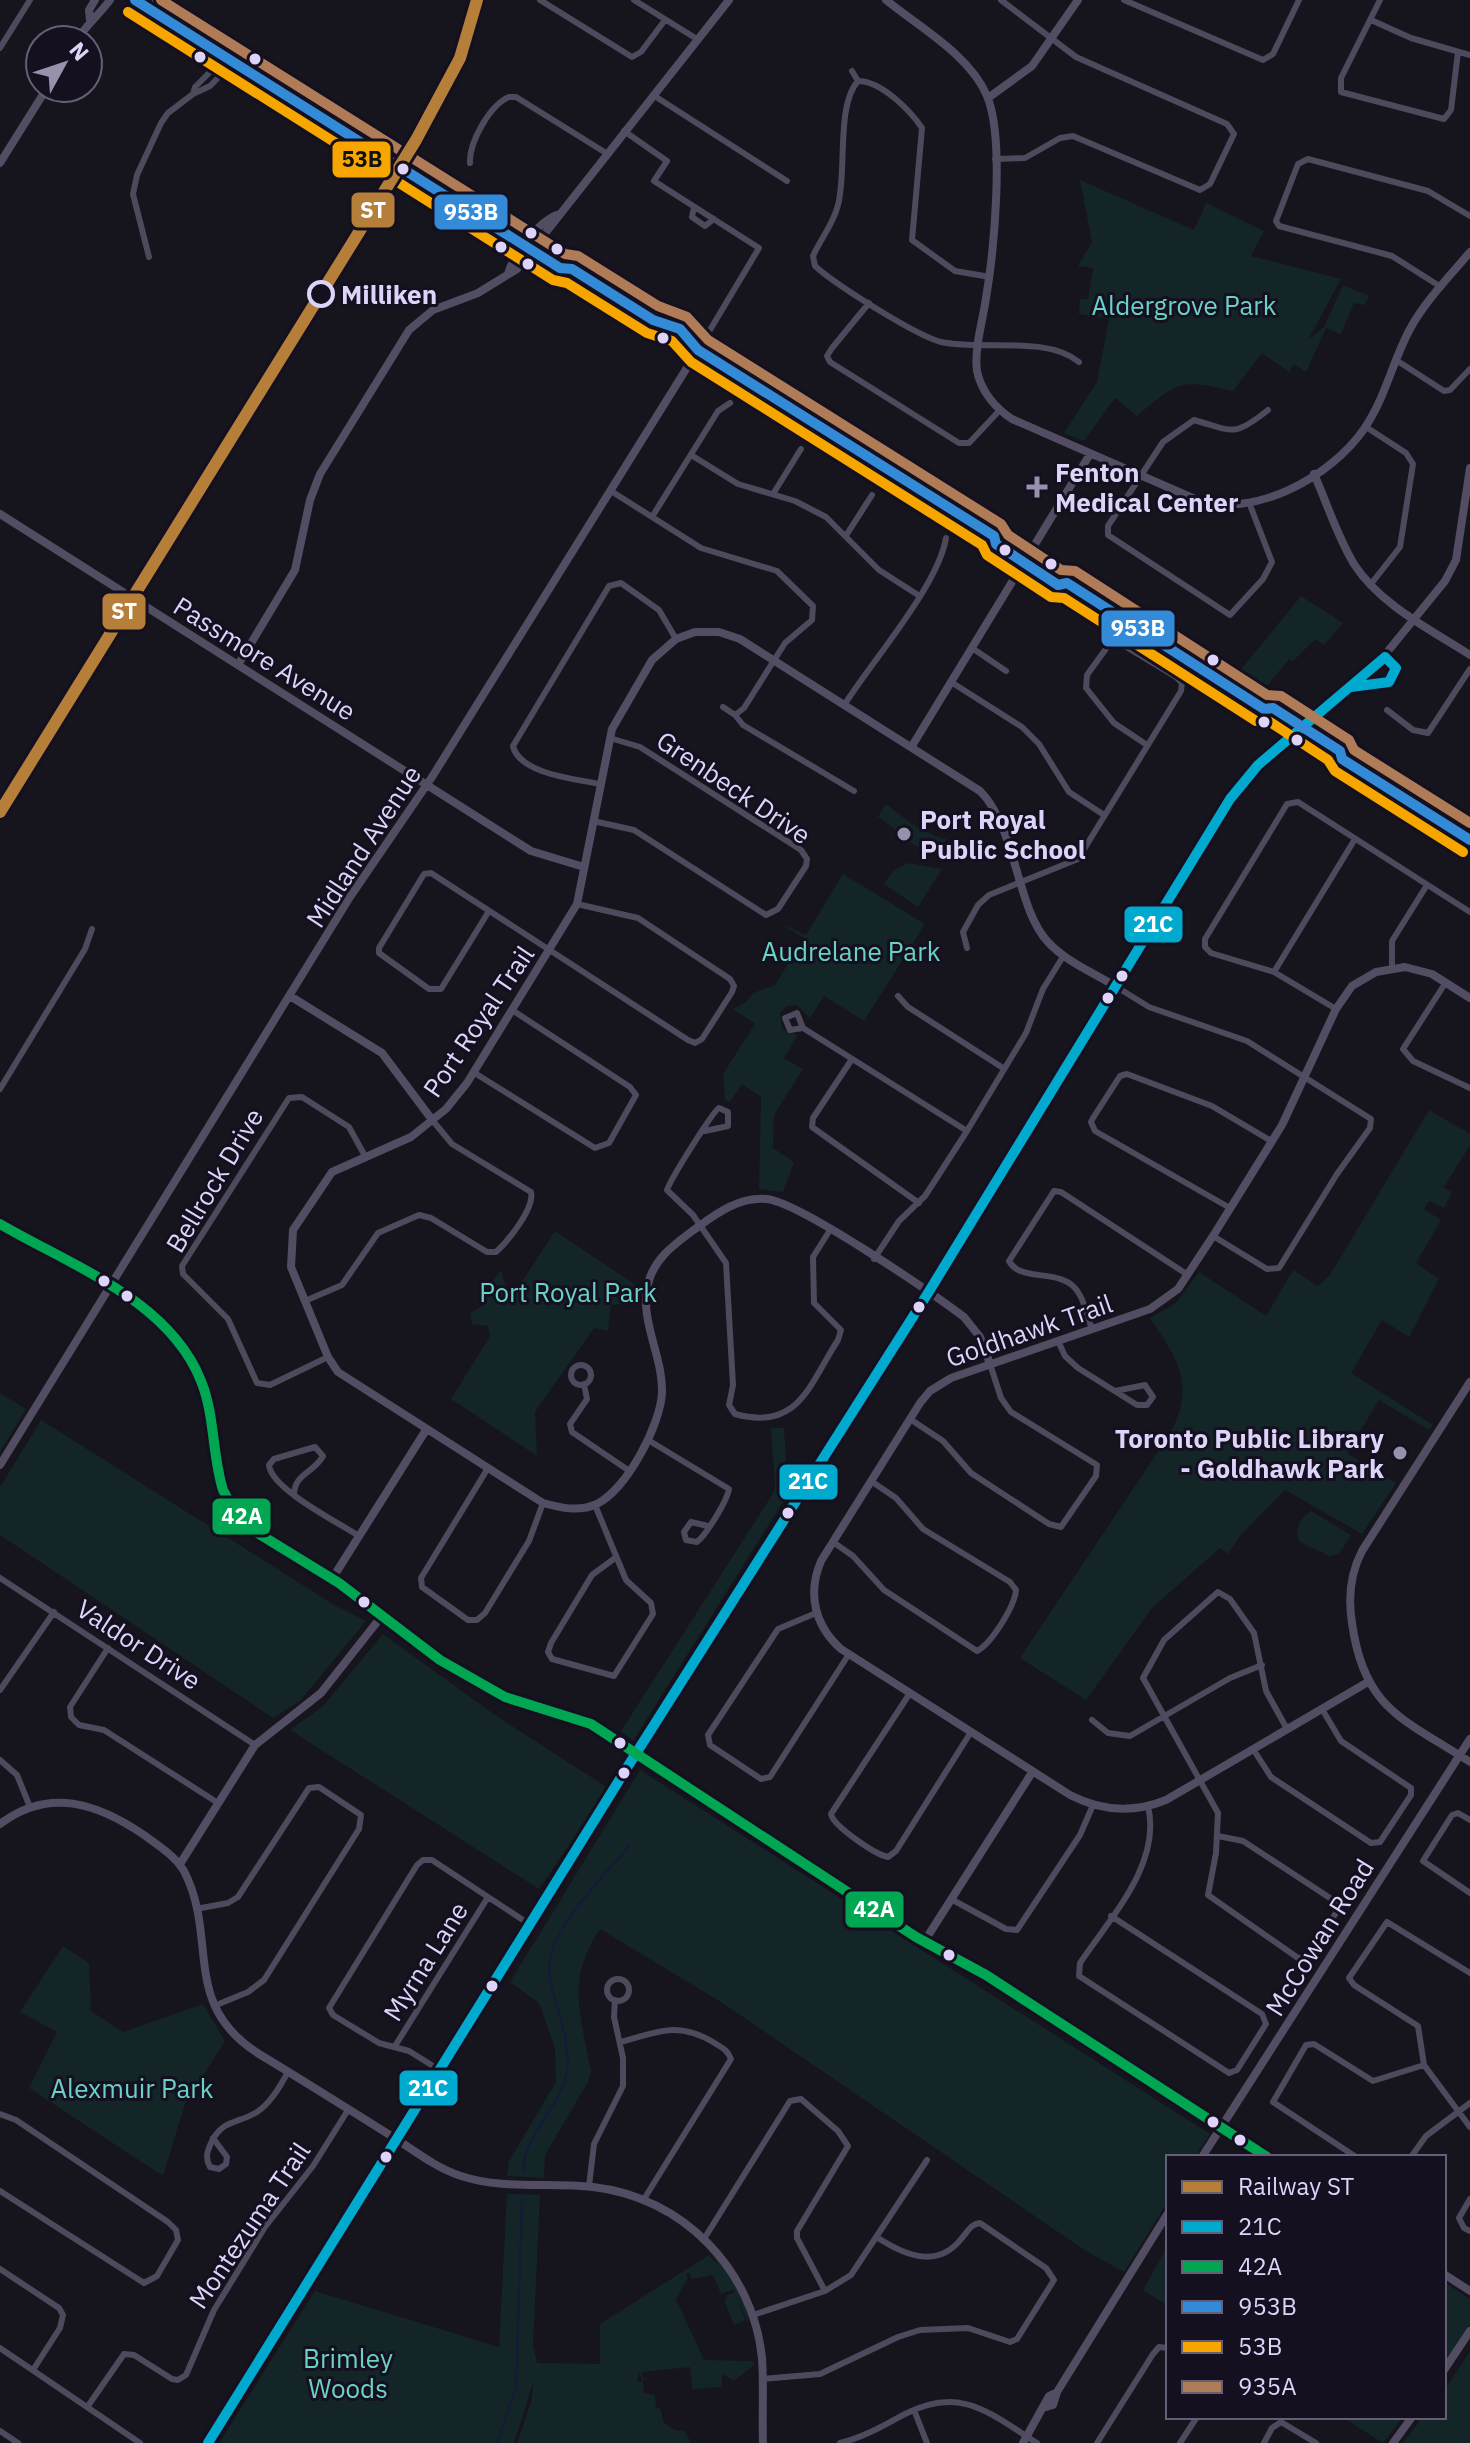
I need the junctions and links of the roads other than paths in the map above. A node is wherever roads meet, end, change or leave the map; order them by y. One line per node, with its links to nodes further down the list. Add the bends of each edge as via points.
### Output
1 (30, 0): 21 (street)
2 (95, 0): 15 (street)
3 (110, 0): 15 (street)
4 (135, 0): 25 (street)
5 (156, 0): 22 (street)
6 (540, 0): 16 (street, via 632,57)
7 (634, 0): 16 (street)
8 (729, 0): 19 (street)
9 (886, 0): 29 (street, via 970,69)
10 (1001, 0): 20 (street)
11 (1078, 0): 20 (street)
12 (1124, 0): 13 (street, via 1263,60 1273,54)
13 (1297, 0)
14 (1380, 0): 17 (street)
15 (90, 20): 18 (street)
16 (665, 20): 19 (street)
17 (1371, 20): 23 (street); 23 (street, via 1341,78 1339,88 1347,95 1444,119 1451,110)
18 (87, 24)
19 (697, 39): 28 (street)
20 (1052, 40): 29 (street, via 1032,66); 33 (street, via 1088,63 1227,124 1234,134 1231,141 1210,184 1200,190 1073,136 1025,158)
21 (0, 48)
22 (237, 51): 25 (street); 38 (street)
23 (1458, 52): 24 (street)
24 (1470, 55)
25 (228, 60): 39 (street); 41 (street, via 168,113 145,151 133,194)
26 (852, 71): 27 (street)
27 (858, 81): 43 (street, via 893,97 922,128 912,240 955,271); 45 (street, via 847,99 839,202 812,262)
28 (653, 95): 31 (street); 36 (street)
29 (988, 98): 33 (street)
30 (37, 104): 34 (street)
31 (624, 131): 32 (street); 47 (street, Midland Avenue, via 667,161 654,181 694,207 692,217 705,226 714,219 759,248)
32 (606, 153): 35 (street, via 509,97 492,112); 38 (street)
33 (995, 159): 43 (street)
34 (0, 163)
35 (470, 163)
36 (787, 181)
37 (1470, 216): 44 (street, via 1428,191 1308,159 1298,164 1278,211 1279,226 1392,256)
38 (536, 239): 39 (street); 42 (street)
39 (529, 248): 42 (street, via 560,268); 77 (street, via 508,274 478,293 433,310 409,330 320,474 295,570)
40 (1470, 252): 44 (street)
41 (149, 257)
42 (572, 269): 47 (street, via 653,320 665,320 692,337)
43 (990, 277): 46 (street)
44 (1441, 287): 48 (street, via 1411,326)
45 (869, 303): 46 (street, via 935,340); 53 (street, via 832,348 830,362 959,443 969,443)
46 (979, 344): 49 (street, via 1059,350); 53 (street, via 979,379)
47 (698, 350): 61 (street, Midland Avenue); 69 (street, via 994,536 1002,536)
48 (1396, 360): 50 (street, via 1444,391); 54 (street)
49 (1079, 362)
50 (1470, 369)
51 (730, 403): 57 (street, via 718,411)
52 (1268, 410): 60 (street, via 1230,432 1194,420 1163,442)
53 (999, 411): 56 (street)
54 (1366, 427): 59 (street); 70 (street, via 1406,453 1413,464 1400,547)
55 (801, 449): 62 (street)
56 (1090, 454): 60 (street); 69 (street)
57 (691, 455): 62 (street, via 738,484); 66 (street)
58 (1470, 468): 72 (street, via 1456,560)
59 (1314, 474): 64 (street); 70 (street, via 1351,557)
60 (1142, 476): 64 (street, via 1203,502); 64 (street, via 1108,526 1108,535 1230,615 1272,562)
61 (611, 491): 66 (street); 92 (street, Midland Avenue)
62 (773, 494): 67 (street, via 826,517)
63 (872, 495): 67 (street)
64 (1250, 505)
65 (0, 514): 77 (street, Passmore Avenue)
66 (652, 517): 76 (street, via 707,551 777,571 813,606 812,620)
67 (847, 534): 71 (street, via 879,570)
68 (946, 538): 71 (street, via 939,564)
69 (1027, 558): 74 (street); 83 (street)
70 (1371, 584): 72 (street)
71 (918, 595): 81 (street)
72 (1414, 619): 75 (street); 86 (street, via 1375,667)
73 (676, 639): 76 (street, via 703,631 725,633); 88 (street, Port Royal Trail, via 652,660); 93 (street, via 651,603 621,583 609,586 513,746 519,756 548,774)
74 (972, 648): 79 (street); 80 (street)
75 (1470, 655)
76 (774, 660): 81 (street); 85 (street)
77 (238, 665): 92 (street, Passmore Avenue)
78 (1470, 669): 84 (street, via 1428,733 1413,730)
79 (1006, 671)
80 (951, 682): 90 (street); 95 (street, via 1022,727 1069,792)
81 (845, 704): 90 (street)
82 (723, 707): 85 (street)
83 (1264, 709): 86 (street, via 1273,708); 87 (street, via 1267,717)
84 (1387, 710)
85 (735, 715): 94 (street, via 743,725)
86 (1301, 727): 87 (street); 91 (street, via 1340,751)
87 (1293, 733): 91 (street); 112 (street, via 1230,799)
88 (610, 738): 93 (street, Port Royal Trail); 96 (street, Grenbeck Drive, via 640,747 801,850 806,866 778,909 766,915 634,830)
89 (1147, 745): 89 (street, via 1182,683 1113,639 1087,675 1086,688 1114,723); 95 (street)
90 (912, 746): 100 (street, via 988,800)
91 (1342, 759): 98 (street)
92 (428, 784): 99 (street, Passmore Avenue, via 537,854); 113 (street, Midland Avenue)
93 (600, 784): 96 (street, Port Royal Trail)
94 (854, 791)
95 (1104, 815): 100 (street, via 1078,859)
96 (593, 821): 99 (street, Port Royal Trail)
97 (1355, 839): 101 (street); 110 (street); 110 (street, via 1298,802 1283,809 1204,942 1211,953)
98 (1470, 840)
99 (584, 867): 102 (street, Port Royal Trail)
100 (1022, 882): 107 (street, via 978,905 963,932); 108 (street, via 1041,933)
101 (1427, 885): 104 (street); 109 (street, via 1392,941)
102 (577, 904): 106 (street, Port Royal Trail); 106 (street, via 638,918 726,976 732,992 695,1043)
103 (489, 911): 103 (street, via 428,872 379,953 429,989 441,989); 106 (street)
104 (1470, 912)
105 (92, 929): 124 (street)
106 (551, 948): 117 (street, Port Royal Trail)
107 (967, 948)
108 (1064, 955): 112 (street); 120 (street)
109 (1392, 968): 111 (street, via 1418,969); 116 (street, Goldhawk Trail, via 1360,980)
110 (1274, 972): 116 (street)
111 (1446, 982): 115 (street); 123 (street, via 1403,1049 1413,1061)
112 (1115, 986): 122 (street, via 1149,1007 1247,1041); 139 (street)
113 (290, 996): 125 (street, via 382,1053); 138 (street, Midland Avenue)
114 (898, 996): 120 (street)
115 (1470, 998)
116 (1336, 1009): 122 (street, Goldhawk Trail)
117 (512, 1010): 121 (street, Port Royal Trail); 121 (street, via 630,1087 636,1095 630,1110 609,1143 595,1148)
118 (803, 1028): 119 (street)
119 (852, 1059): 127 (street); 130 (street, via 812,1127)
120 (1003, 1068): 127 (street)
121 (473, 1072): 125 (street, Port Royal Trail)
122 (1304, 1076): 128 (street, Goldhawk Trail); 135 (street, via 1364,1112 1371,1119 1370,1128 1276,1270)
123 (1470, 1088)
124 (0, 1089)
125 (433, 1121): 129 (street, Port Royal Trail, via 396,1145); 140 (street, via 452,1144 532,1193 503,1245 487,1252 419,1215 378,1233 342,1285)
126 (705, 1131): 126 (street, via 728,1126 728,1112 715,1109); 133 (street, via 667,1190)
127 (967, 1131): 130 (street)
128 (1271, 1141): 131 (street, Goldhawk Trail); 131 (street, via 1212,1106 1127,1074 1120,1076 1093,1118 1095,1131)
129 (365, 1156): 140 (street, Port Royal Trail, via 327,1177 293,1230 291,1267); 143 (street, Bellrock Drive, via 349,1127 302,1097 289,1098 182,1266 183,1274 233,1325 257,1383 270,1385)
130 (919, 1203): 136 (street, via 899,1221)
131 (1230, 1208): 135 (street, Goldhawk Trail)
132 (0, 1224): 138 (street)
133 (700, 1225): 134 (street, via 732,1205 764,1199 797,1209); 134 (street, via 726,1263 733,1385 729,1405 735,1414 747,1417 783,1416 797,1406 840,1334 837,1323 814,1303 813,1257); 150 (street, via 669,1248 649,1280 647,1314 662,1388 656,1427)
134 (830, 1230): 136 (street)
135 (1213, 1236): 137 (street, Goldhawk Trail)
136 (874, 1259): 139 (street)
137 (1188, 1275): 141 (street, Goldhawk Trail, via 1157,1306); 141 (street, via 1054,1191 1009,1261 1018,1270 1073,1285)
138 (110, 1287): 151 (street, Midland Avenue); 163 (street, via 162,1324 189,1353 202,1383 220,1483 231,1505 256,1532)
139 (928, 1293): 144 (street, via 968,1321); 181 (street)
140 (305, 1301): 143 (street, Port Royal Trail)
141 (1092, 1329): 142 (street, Goldhawk Trail)
142 (1058, 1341): 144 (street, Goldhawk Trail); 147 (street, via 1069,1362)
143 (328, 1357): 149 (street, Port Royal Trail, via 341,1375)
144 (990, 1364): 148 (street, Goldhawk Trail, via 936,1386); 148 (street, via 1011,1412 1097,1465 1096,1476 1061,1527 971,1473 943,1441)
145 (1470, 1382): 170 (street, via 1367,1542 1354,1571 1350,1614)
146 (584, 1384): 153 (street, via 587,1399 570,1424 572,1432)
147 (1115, 1391): 147 (street, via 1139,1407 1153,1397 1145,1385)
148 (910, 1419): 154 (street, Goldhawk Trail)
149 (426, 1430): 152 (street, Port Royal Trail); 159 (street)
150 (648, 1440): 153 (street); 158 (street, via 729,1489)
151 (0, 1465)
152 (488, 1468): 156 (street, Port Royal Trail); 156 (street, via 421,1578 422,1587 468,1620 485,1613 529,1541)
153 (628, 1470): 157 (street)
154 (871, 1481): 160 (street, Goldhawk Trail); 160 (street, via 896,1498 923,1529 1014,1587 1014,1600 985,1646 974,1650 884,1590)
155 (294, 1494): 155 (street, via 301,1475 322,1461 315,1447 269,1465 271,1476); 159 (street)
156 (543, 1503): 157 (street, Port Royal Trail, via 576,1509)
157 (595, 1505): 161 (street)
158 (708, 1526)
159 (359, 1536): 163 (street)
160 (833, 1542): 165 (street, Goldhawk Trail, via 816,1572)
161 (615, 1558): 161 (street, via 592,1575 551,1643 552,1659 609,1676 625,1664 654,1608 626,1580)
162 (0, 1578): 164 (street, Valdor Drive)
163 (332, 1579): 166 (street)
164 (54, 1612): 167 (street, Valdor Drive); 171 (street)
165 (816, 1613): 168 (street, via 828,1637); 168 (street, via 778,1629 708,1735 710,1745 761,1779 770,1777)
166 (381, 1617): 179 (street, via 321,1693); 181 (street, via 486,1688 581,1720)
167 (108, 1648): 179 (street, Valdor Drive); 187 (street, via 70,1707 71,1717 79,1725 104,1730)
168 (849, 1654): 172 (street)
169 (1262, 1665): 174 (street); 174 (street, via 1257,1639 1244,1616 1218,1592 1167,1637 1144,1671 1144,1682); 176 (street, via 1266,1691)
170 (1368, 1682): 173 (street); 182 (street, via 1392,1712)
171 (0, 1690)
172 (910, 1693): 177 (street); 177 (street, via 831,1814 836,1825 879,1855 888,1857 896,1851)
173 (1322, 1709): 176 (street); 180 (street, via 1341,1741 1411,1788 1380,1842 1371,1843 1275,1780)
174 (1164, 1718): 175 (street, via 1125,1737 1108,1733); 186 (street)
175 (1092, 1720)
176 (1287, 1729): 180 (street)
177 (971, 1732): 185 (street)
178 (1470, 1739): 182 (street, McCowan Road)
179 (255, 1745): 187 (street)
180 (1253, 1749): 186 (street)
181 (636, 1754): 200 (street); 201 (street)
182 (1460, 1755): 184 (street); 214 (street, McCowan Road)
183 (0, 1760): 190 (street, via 17,1775)
184 (1470, 1762)
185 (1033, 1771): 188 (street); 197 (street)
186 (1200, 1781): 189 (street); 193 (street, via 1218,1813)
187 (218, 1803): 194 (street)
188 (1093, 1805): 189 (street); 197 (street, via 1080,1835 1017,1930)
189 (1148, 1806): 199 (street, via 1152,1835 1143,1866)
190 (30, 1807): 192 (street); 194 (street, via 64,1801 98,1808)
191 (1470, 1820): 195 (street, via 1458,1813 1451,1816 1423,1861)
192 (0, 1824)
193 (1218, 1836): 193 (street, via 1209,1897 1298,1958 1306,1958 1336,1913 1336,1902 1243,1841)
194 (180, 1864): 198 (street)
195 (1470, 1893)
196 (488, 1897): 200 (street); 206 (street, Myrna Lane); 206 (street, via 432,1860 420,1861 331,2002 333,2015 379,2043)
197 (951, 1899): 201 (street)
198 (196, 1909): 204 (street); 204 (street, via 238,1897 309,1788 319,1787 361,1815 359,1829 264,1980)
199 (1111, 1916): 199 (street, via 1262,2014 1266,2024 1237,2070 1229,2073 1081,1979 1080,1963)
200 (532, 1926): 208 (street)
201 (924, 1942): 214 (street, via 986,1975)
202 (1470, 1973): 207 (street, via 1387,1922 1350,1974 1354,1985 1418,2026)
203 (615, 2000): 205 (street)
204 (214, 2006): 209 (street, via 238,2039)
205 (621, 2042): 223 (street, via 623,2086 594,2144); 225 (street, via 686,2029 724,2048 731,2059)
206 (395, 2046): 208 (street)
207 (1424, 2065): 212 (street); 220 (street, via 1373,2081 1314,2044 1306,2045 1273,2102)
208 (441, 2071): 217 (street)
209 (288, 2072): 211 (street); 216 (street, via 265,2105 227,2122)
210 (1470, 2103): 212 (street)
211 (348, 2110): 217 (street); 242 (street, Montezuma Trail, via 214,2310 186,2375 172,2379 124,2354)
212 (1459, 2112): 215 (street); 221 (street, via 1426,2136)
213 (0, 2114): 224 (street, via 168,2222 178,2240 157,2276 144,2283)
214 (1221, 2127): 218 (street, McCowan Road); 219 (street)
215 (1470, 2127)
216 (213, 2138): 216 (street, via 227,2157 219,2169 207,2163)
217 (398, 2140): 223 (street, via 442,2168 475,2180); 250 (street)
218 (1203, 2155)
219 (1264, 2155)
220 (1353, 2155)
221 (1412, 2155)
222 (927, 2160): 229 (street)
223 (589, 2186): 225 (street)
224 (0, 2191)
225 (644, 2199): 230 (street)
226 (1470, 2199): 228 (street, via 1459,2218)
227 (1166, 2216): 247 (street, via 1053,2405 1046,2407)
228 (1470, 2231)
229 (878, 2238): 233 (street, via 851,2275); 241 (street, via 909,2255 936,2256 949,2252 980,2223 1046,2268 1054,2280 1010,2342 968,2328 920,2330 820,2374)
230 (704, 2239): 233 (street, via 790,2101 801,2099 848,2146 797,2231); 235 (street, via 728,2266)
231 (0, 2269): 240 (street, via 63,2315)
232 (1446, 2275): 234 (street)
233 (825, 2291): 235 (street)
234 (1470, 2291)
235 (753, 2315): 241 (street)
236 (1470, 2331): 239 (street)
237 (0, 2348): 240 (street)
238 (1166, 2348): 255 (street, via 1153,2354)
239 (1446, 2367)
240 (33, 2370): 242 (street)
241 (762, 2379): 251 (street)
242 (88, 2406): 249 (street)
243 (914, 2410): 247 (street, via 937,2401 959,2401 987,2412); 252 (street); 253 (street)
244 (1196, 2419): 256 (street)
245 (1411, 2419): 259 (street)
246 (0, 2431): 248 (street)
247 (1025, 2440): 254 (street)
248 (18, 2443)
249 (140, 2443)
250 (208, 2443)
251 (763, 2443)
252 (840, 2443)
253 (927, 2443)
254 (1037, 2443)
255 (1097, 2443)
256 (1180, 2443)
257 (1264, 2443): 258 (street, via 1281,2422)
258 (1316, 2443)
259 (1393, 2443)

